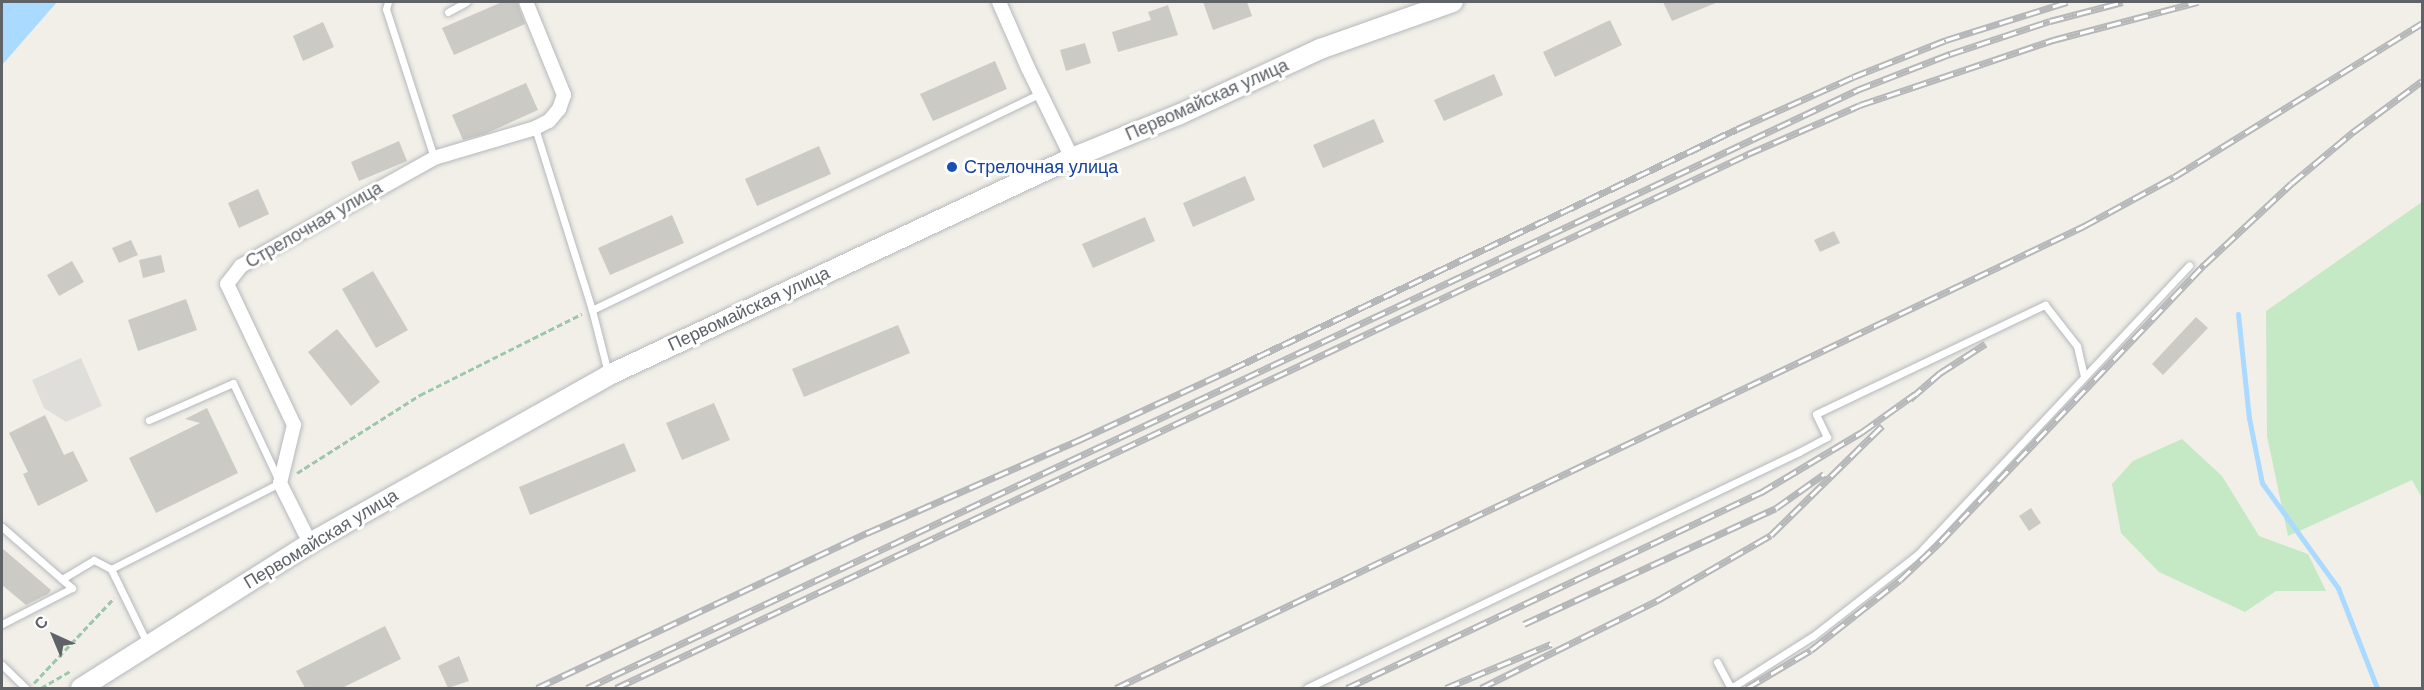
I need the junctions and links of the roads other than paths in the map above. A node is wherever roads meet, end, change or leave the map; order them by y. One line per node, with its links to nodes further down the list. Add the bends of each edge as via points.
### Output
1 (388, 2): 9 (lane, via 386,9)
2 (466, 2): 6 (lane)
3 (526, 2): 8 (street, Стрелочная улица, via 564,95 549,121)
4 (999, 2): 7 (street)
5 (1453, 2): 10 (main road, Первомайская улица, via 1320,50)
6 (448, 12)
7 (1040, 93): 10 (street); 12 (lane)
8 (535, 128): 9 (street, Стрелочная улица); 12 (lane)
9 (434, 158): 16 (street, Стрелочная улица, via 241,266 227,285 294,425)
10 (1072, 158): 13 (main road, Первомайская улица)
11 (2188, 265): 14 (lane)
12 (592, 310): 13 (lane)
13 (609, 375): 18 (main road, Первомайская улица)
14 (2084, 376): 27 (lane, via 2077,346 2045,305 1816,414 1827,437 1799,452); 28 (lane, via 1918,554 1813,636)
15 (148, 420): 16 (lane, via 233,383)
16 (280, 483): 18 (street); 19 (lane)
17 (2, 527): 20 (lane)
18 (310, 543): 22 (main road, Первомайская улица)
19 (111, 569): 20 (lane, via 94,560); 22 (lane)
20 (62, 579): 21 (lane, via 72,588)
21 (2, 624)
22 (149, 647): 26 (main road, Первомайская улица)
23 (1717, 662): 28 (lane)
24 (2, 665): 25 (lane)
25 (27, 688)
26 (81, 688)
27 (1307, 688)
28 (1731, 688)

